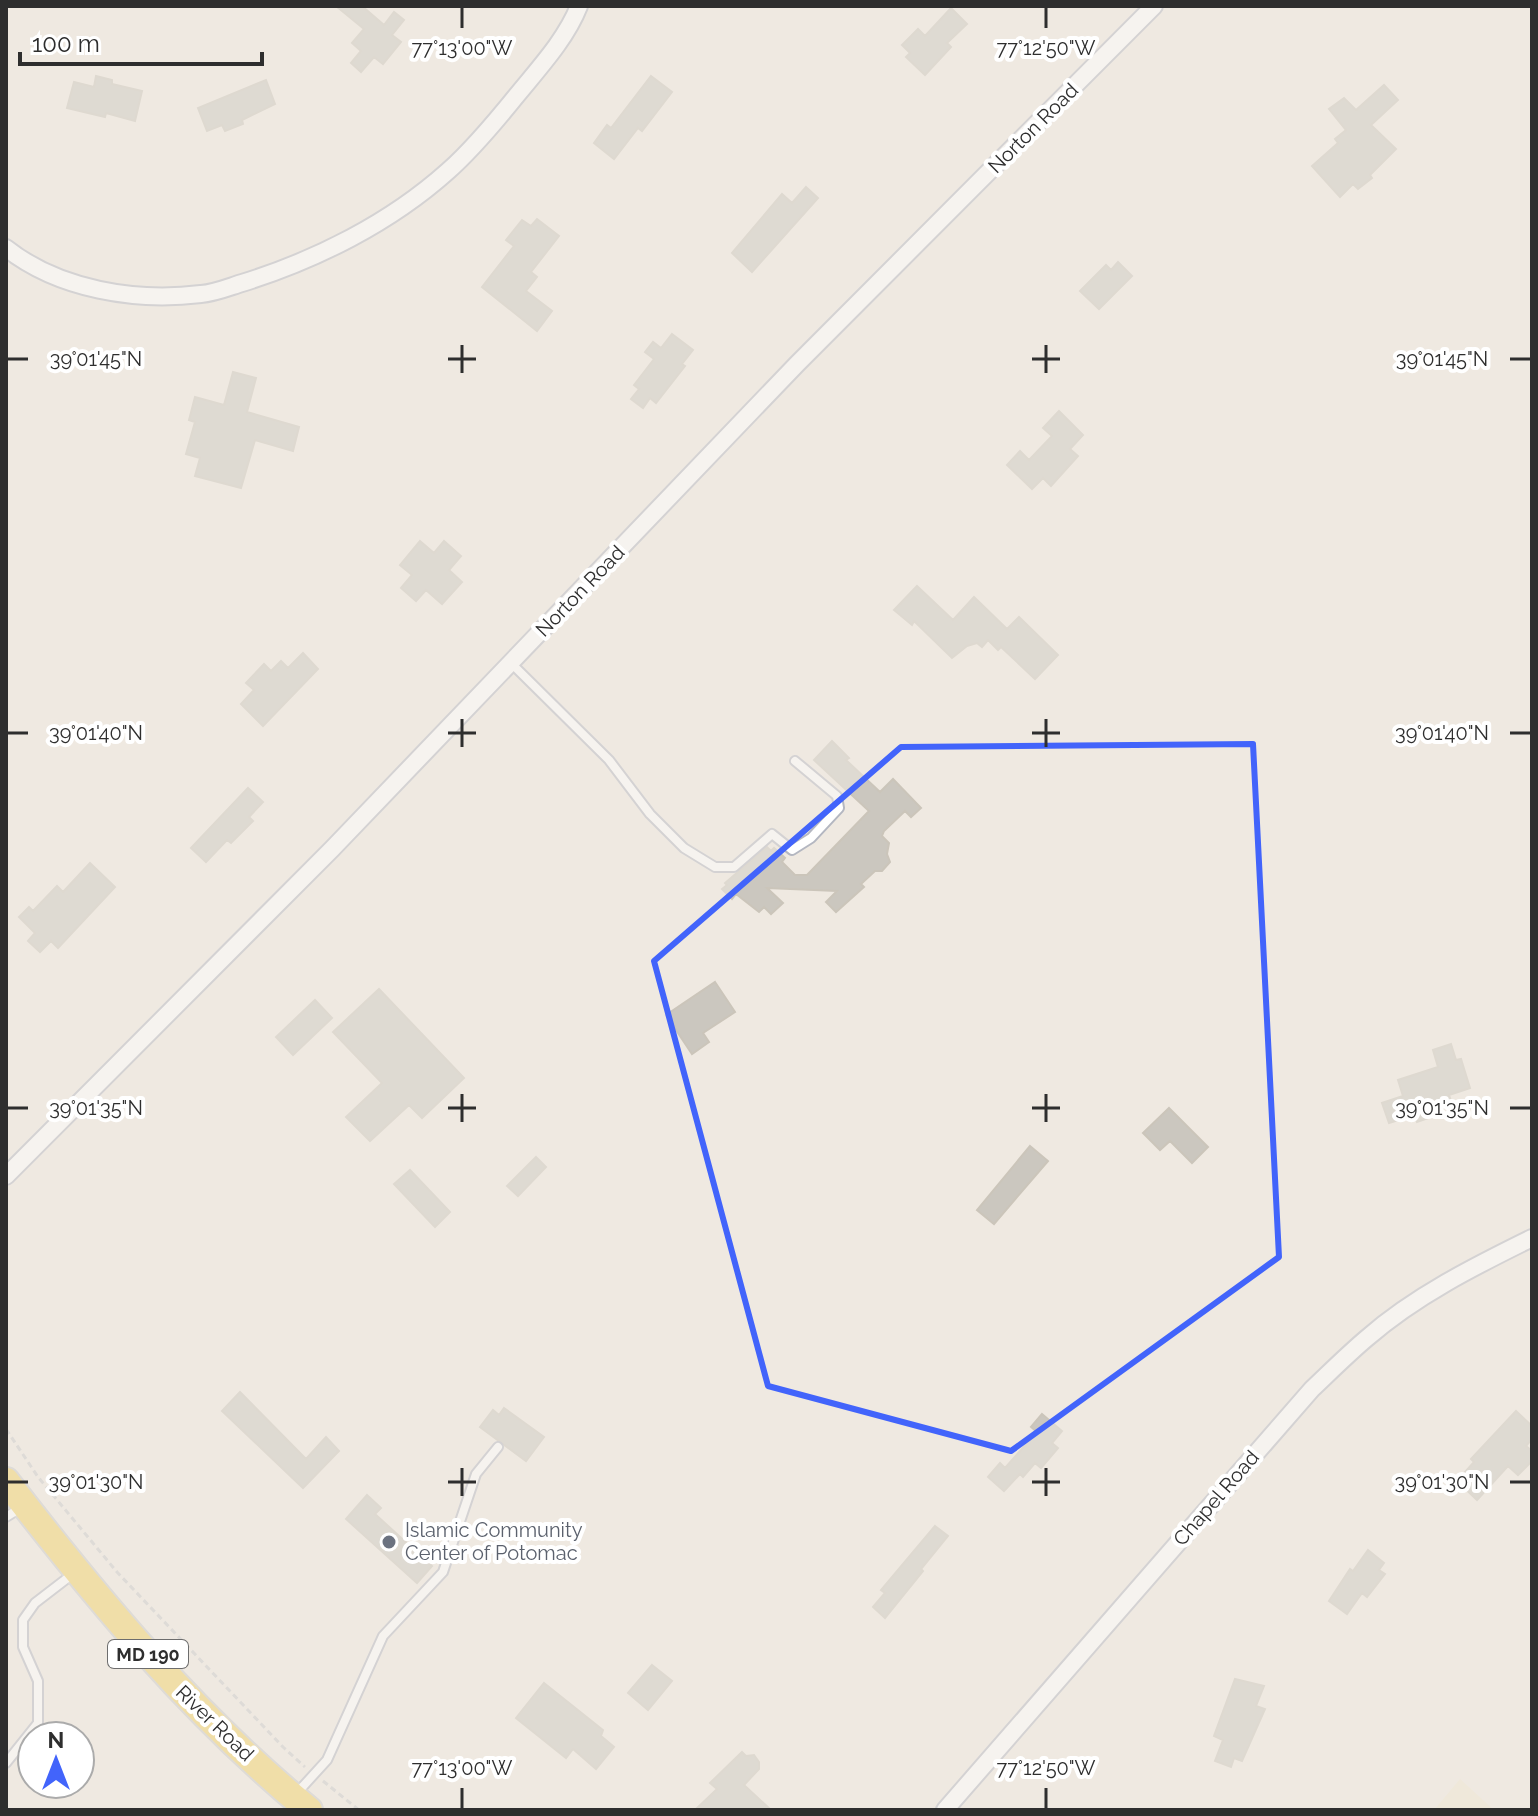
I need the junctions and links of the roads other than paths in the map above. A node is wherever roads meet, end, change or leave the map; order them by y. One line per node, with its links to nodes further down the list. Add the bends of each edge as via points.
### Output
1 (579, 6): 3 (street, via 549,56 450,170 402,207 282,271 204,294 139,298 70,282)
2 (1154, 6): 4 (street, Norton Road, via 797,364)
3 (6, 248)
4 (511, 663): 5 (lane, via 609,760 650,814 684,848 715,867 734,867 772,834 792,850 839,808 837,796); 6 (street, Norton Road)
5 (795, 761)
6 (6, 1176)
7 (1532, 1238): 14 (street, Chapel Road, via 1414,1303 1312,1389)
8 (498, 1447): 13 (lane, via 476,1474 443,1572 383,1636 327,1760 314,1774)
9 (6, 1481): 10 (main road, River Road / MD 190)
10 (16, 1511): 11 (main road, River Road / MD 190)
11 (76, 1571): 12 (lane, via 35,1603 23,1620 23,1647 38,1681 38,1723); 13 (main road, River Road / MD 190, via 178,1687)
12 (7, 1763)
13 (301, 1804)
14 (945, 1810)

